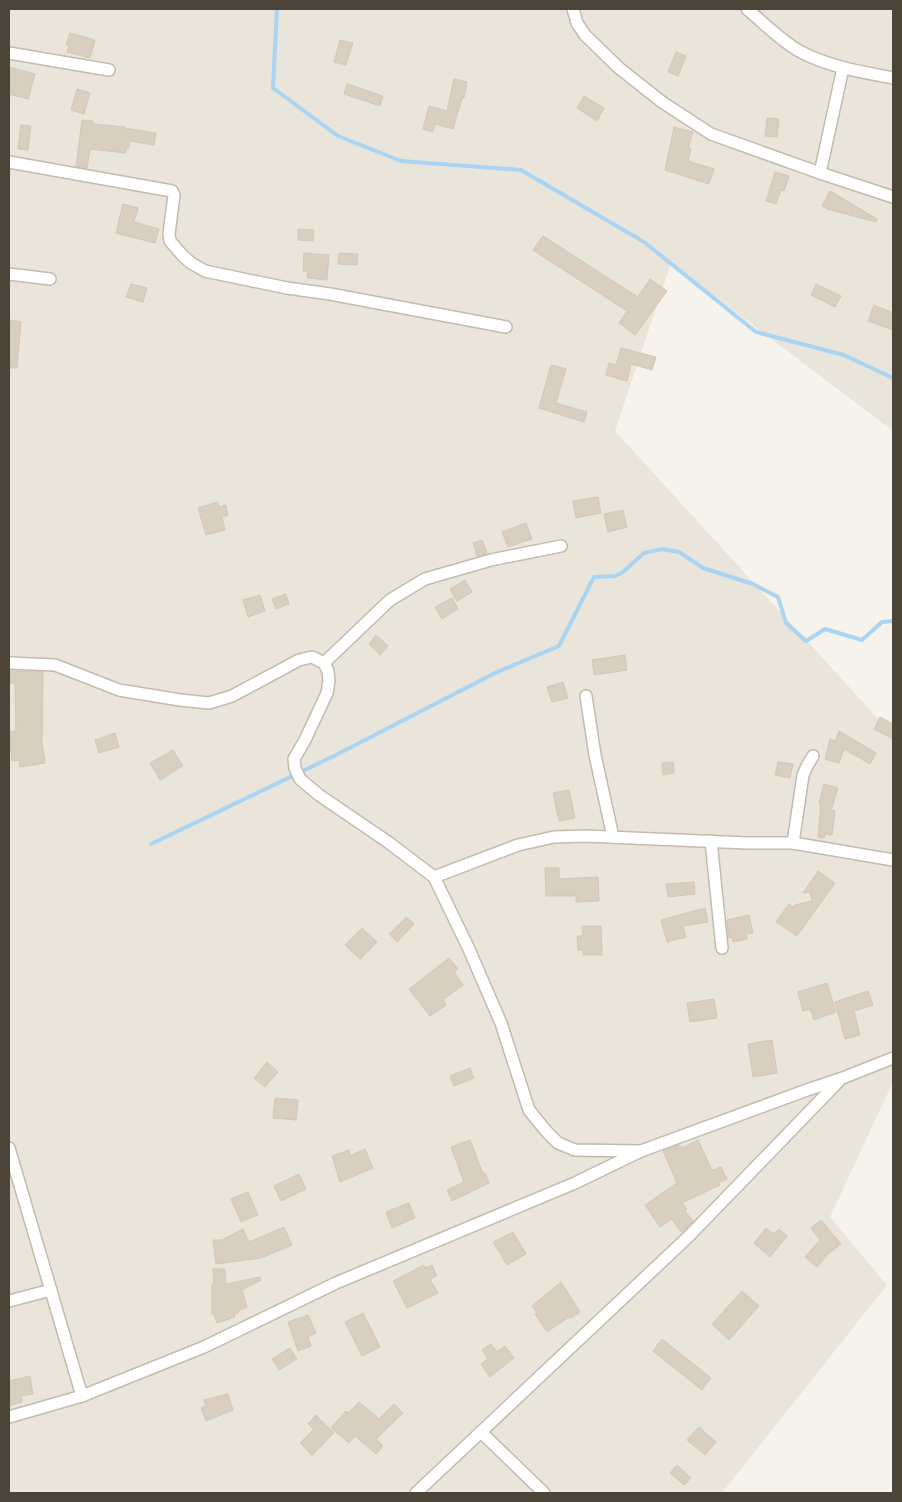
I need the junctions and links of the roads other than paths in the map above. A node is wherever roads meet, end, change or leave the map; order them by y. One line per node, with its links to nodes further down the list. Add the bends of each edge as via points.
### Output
1 (573, 9): 8 (street, via 585,36 662,102 711,134)
2 (747, 9): 4 (street, via 800,51)
3 (9, 52): 5 (street)
4 (843, 68): 6 (street); 8 (street)
5 (109, 70)
6 (893, 78)
7 (9, 162): 12 (street, via 172,191 170,241 191,263 205,271)
8 (820, 173): 9 (street)
9 (893, 197)
10 (9, 274): 11 (street)
11 (50, 279)
12 (506, 327)
13 (562, 546): 15 (street, via 491,560 425,580 390,600)
14 (9, 663): 15 (street, via 54,665 119,690 209,702 232,696 299,660 312,657)
15 (324, 663): 22 (street, via 329,680 327,693 294,760 300,779)
16 (586, 696): 18 (street)
17 (813, 756): 20 (street, via 803,775)
18 (613, 837): 19 (street); 22 (street, via 554,837 518,845)
19 (711, 841): 20 (street); 23 (street)
20 (793, 843): 21 (street)
21 (893, 860)
22 (434, 877): 27 (street, via 501,1023 529,1110 558,1143 575,1150)
23 (722, 948)
24 (893, 1058): 25 (street)
25 (840, 1079): 27 (street); 32 (street, via 688,1238)
26 (9, 1148): 28 (street)
27 (641, 1152): 30 (street, via 336,1283 204,1347)
28 (51, 1290): 29 (street); 30 (street)
29 (9, 1301)
30 (82, 1396): 31 (street)
31 (9, 1417)
32 (481, 1432): 33 (street); 34 (street)
33 (416, 1493)
34 (544, 1493)

